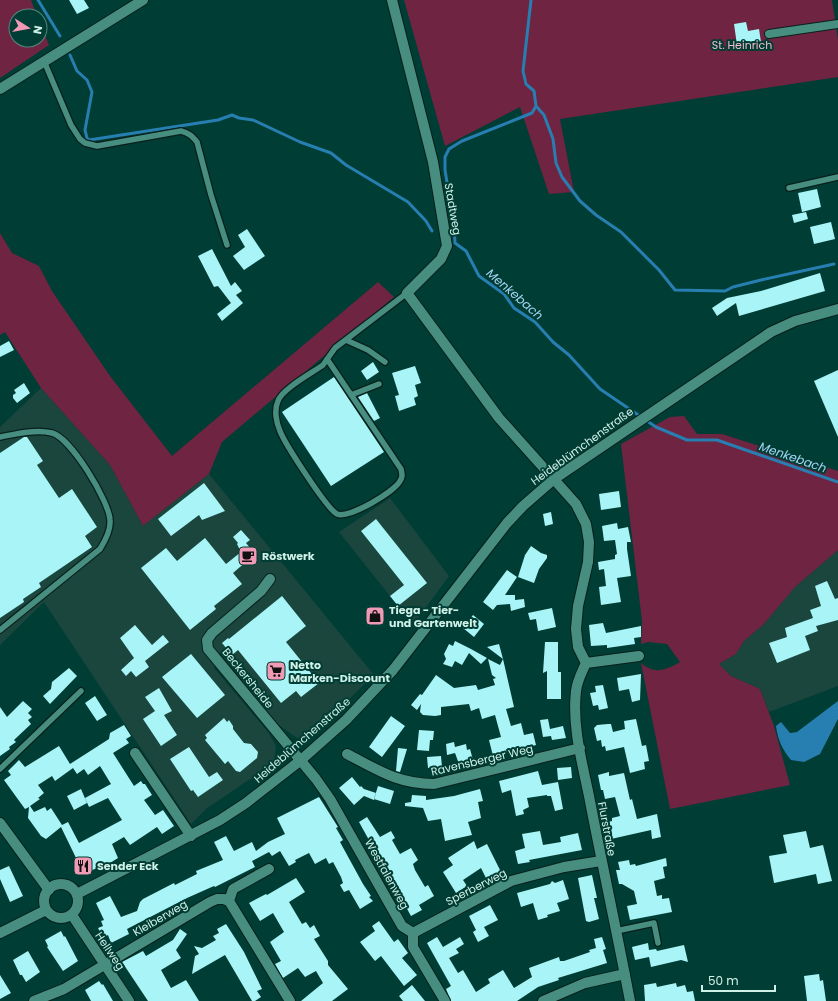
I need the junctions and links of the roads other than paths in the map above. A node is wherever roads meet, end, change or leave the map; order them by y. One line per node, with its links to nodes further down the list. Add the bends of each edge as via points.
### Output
1 (143, 0): 5 (street)
2 (392, 0): 10 (street, Stadtweg, via 433,162 447,246 441,259)
3 (838, 24): 4 (street)
4 (769, 34)
5 (44, 60): 6 (street); 9 (lane, via 71,125 85,144 97,146 181,131 193,136 197,142)
6 (0, 89)
7 (838, 177): 8 (lane)
8 (789, 188)
9 (227, 245)
10 (406, 293): 12 (lane); 18 (street, via 499,418)
11 (838, 309): 18 (street, Heideblümchenstraße, via 795,321 771,332)
12 (346, 340): 13 (lane, via 335,348); 14 (lane, via 368,350)
13 (327, 359): 16 (lane); 16 (lane, via 323,365 278,400 276,419 280,432 326,502 331,509 341,515 372,503 394,488 402,476 401,470)
14 (385, 362)
15 (380, 384): 16 (lane)
16 (351, 395)
17 (0, 437): 20 (lane, via 26,432 52,433 67,442 95,481 111,520 100,549)
18 (554, 479): 22 (street, via 576,504 586,524 589,542 588,562 578,606 576,629 578,647); 27 (street, Heideblümchenstraße, via 507,523 393,670 346,720)
19 (270, 579): 27 (street, Beckersheide, via 261,591 212,633 207,640 208,649)
20 (0, 630)
21 (639, 656): 22 (street)
22 (586, 663): 24 (street, Flurstraße, via 576,690 575,713)
23 (81, 691): 28 (lane)
24 (580, 748): 26 (street, Ravensberger Weg, via 434,784 415,784 400,780); 32 (street, Flurstraße)
25 (135, 752): 30 (street)
26 (347, 754)
27 (301, 760): 30 (street, Heideblümchenstraße, via 246,803); 41 (street, Westfalenweg, via 330,798 402,926)
28 (0, 769)
29 (0, 823): 31 (street)
30 (191, 836): 35 (street, Heideblümchenstraße)
31 (4, 837): 34 (street)
32 (601, 861): 39 (street, Flurstraße); 41 (street, Sperberweg, via 564,867 511,881)
33 (269, 869): 36 (street, via 233,889)
34 (49, 890): 35 (street, via 53,886 64,884 74,889); 37 (street, via 44,899)
35 (77, 894): 38 (street, via 78,906)
36 (229, 901): 43 (street, Kleiberweg, via 217,899 210,902); 47 (street)
37 (46, 910): 38 (street, via 60,919); 40 (street)
38 (72, 915): 43 (street, Hellweg)
39 (616, 931): 42 (lane, via 654,923); 44 (street, Flurstraße)
40 (0, 933)
41 (413, 933): 48 (street, via 413,947)
42 (658, 943)
43 (104, 964): 45 (street, Kleiberweg, via 64,989); 46 (street, Hellweg)
44 (625, 974): 49 (street, via 585,983); 50 (street, Flurstraße)
45 (34, 1001)
46 (129, 1001)
47 (290, 1001)
48 (445, 1001)
49 (543, 1001)
50 (630, 1001)

